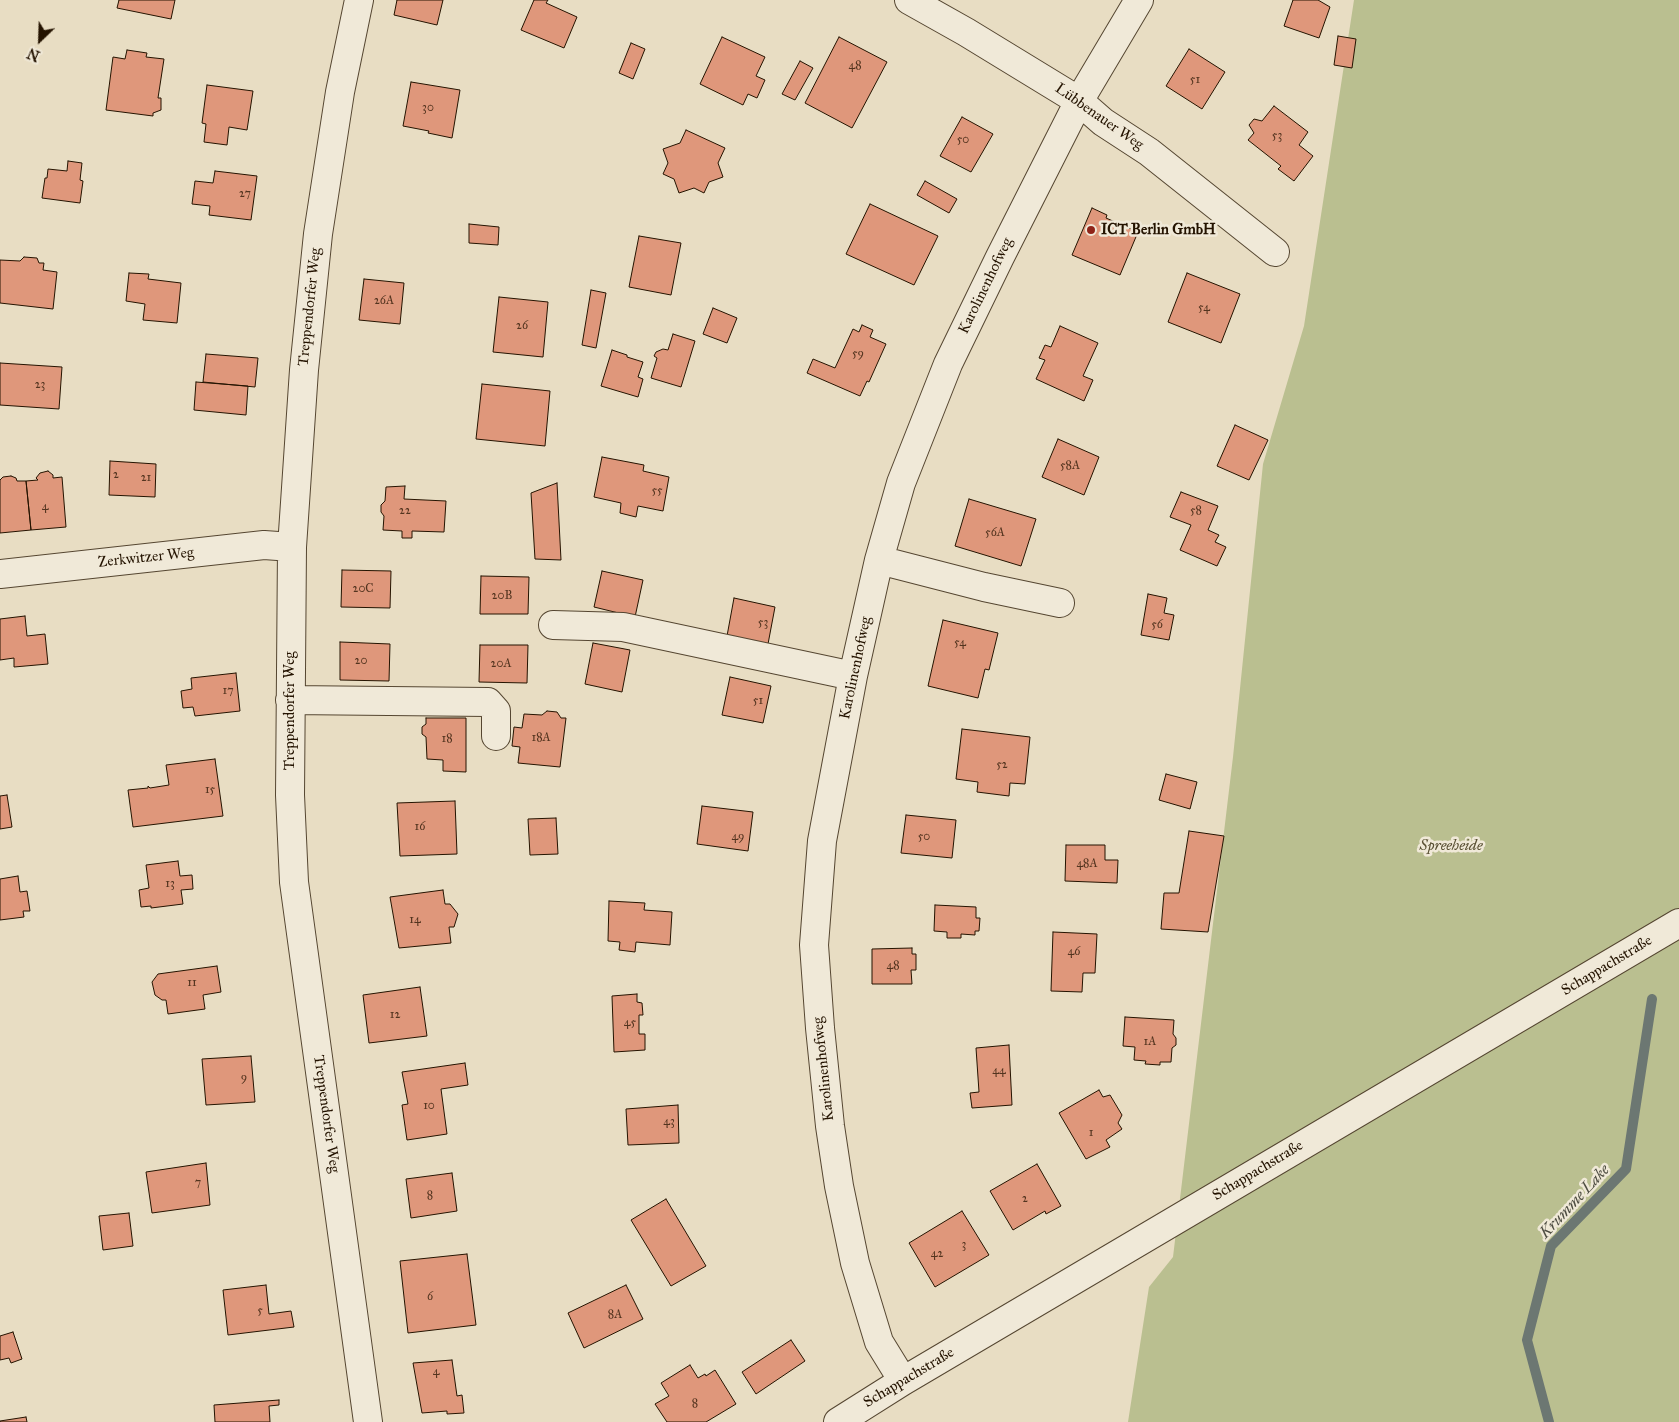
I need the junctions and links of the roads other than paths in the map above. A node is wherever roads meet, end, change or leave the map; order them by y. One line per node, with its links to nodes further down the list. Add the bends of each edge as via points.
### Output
1 (359, 0): 6 (street, Treppendorfer Weg, via 340,92 318,234 304,370)
2 (909, 0): 4 (street, Lübbenauer Weg)
3 (1139, 0): 4 (street, Karolinenhofweg)
4 (1079, 101): 5 (street, Lübbenauer Weg); 7 (street, Karolinenhofweg, via 948,364 901,483)
5 (1275, 252)
6 (292, 547): 8 (street, Zerkwitzer Weg, via 264,545); 12 (street, Treppendorfer Weg)
7 (879, 560): 9 (street); 11 (street, Karolinenhofweg)
8 (0, 574)
9 (1060, 603)
10 (553, 624): 11 (street, via 623,627)
11 (853, 676): 15 (street, Karolinenhofweg, via 822,841 814,945 819,1018 830,1126 855,1263 879,1342)
12 (290, 700): 13 (street, via 488,702 496,711); 16 (street, Treppendorfer Weg, via 294,882)
13 (496, 736)
14 (1679, 923): 15 (street, Schappachstraße)
15 (903, 1381): 17 (street, Schappachstraße)
16 (368, 1422)
17 (838, 1422)

